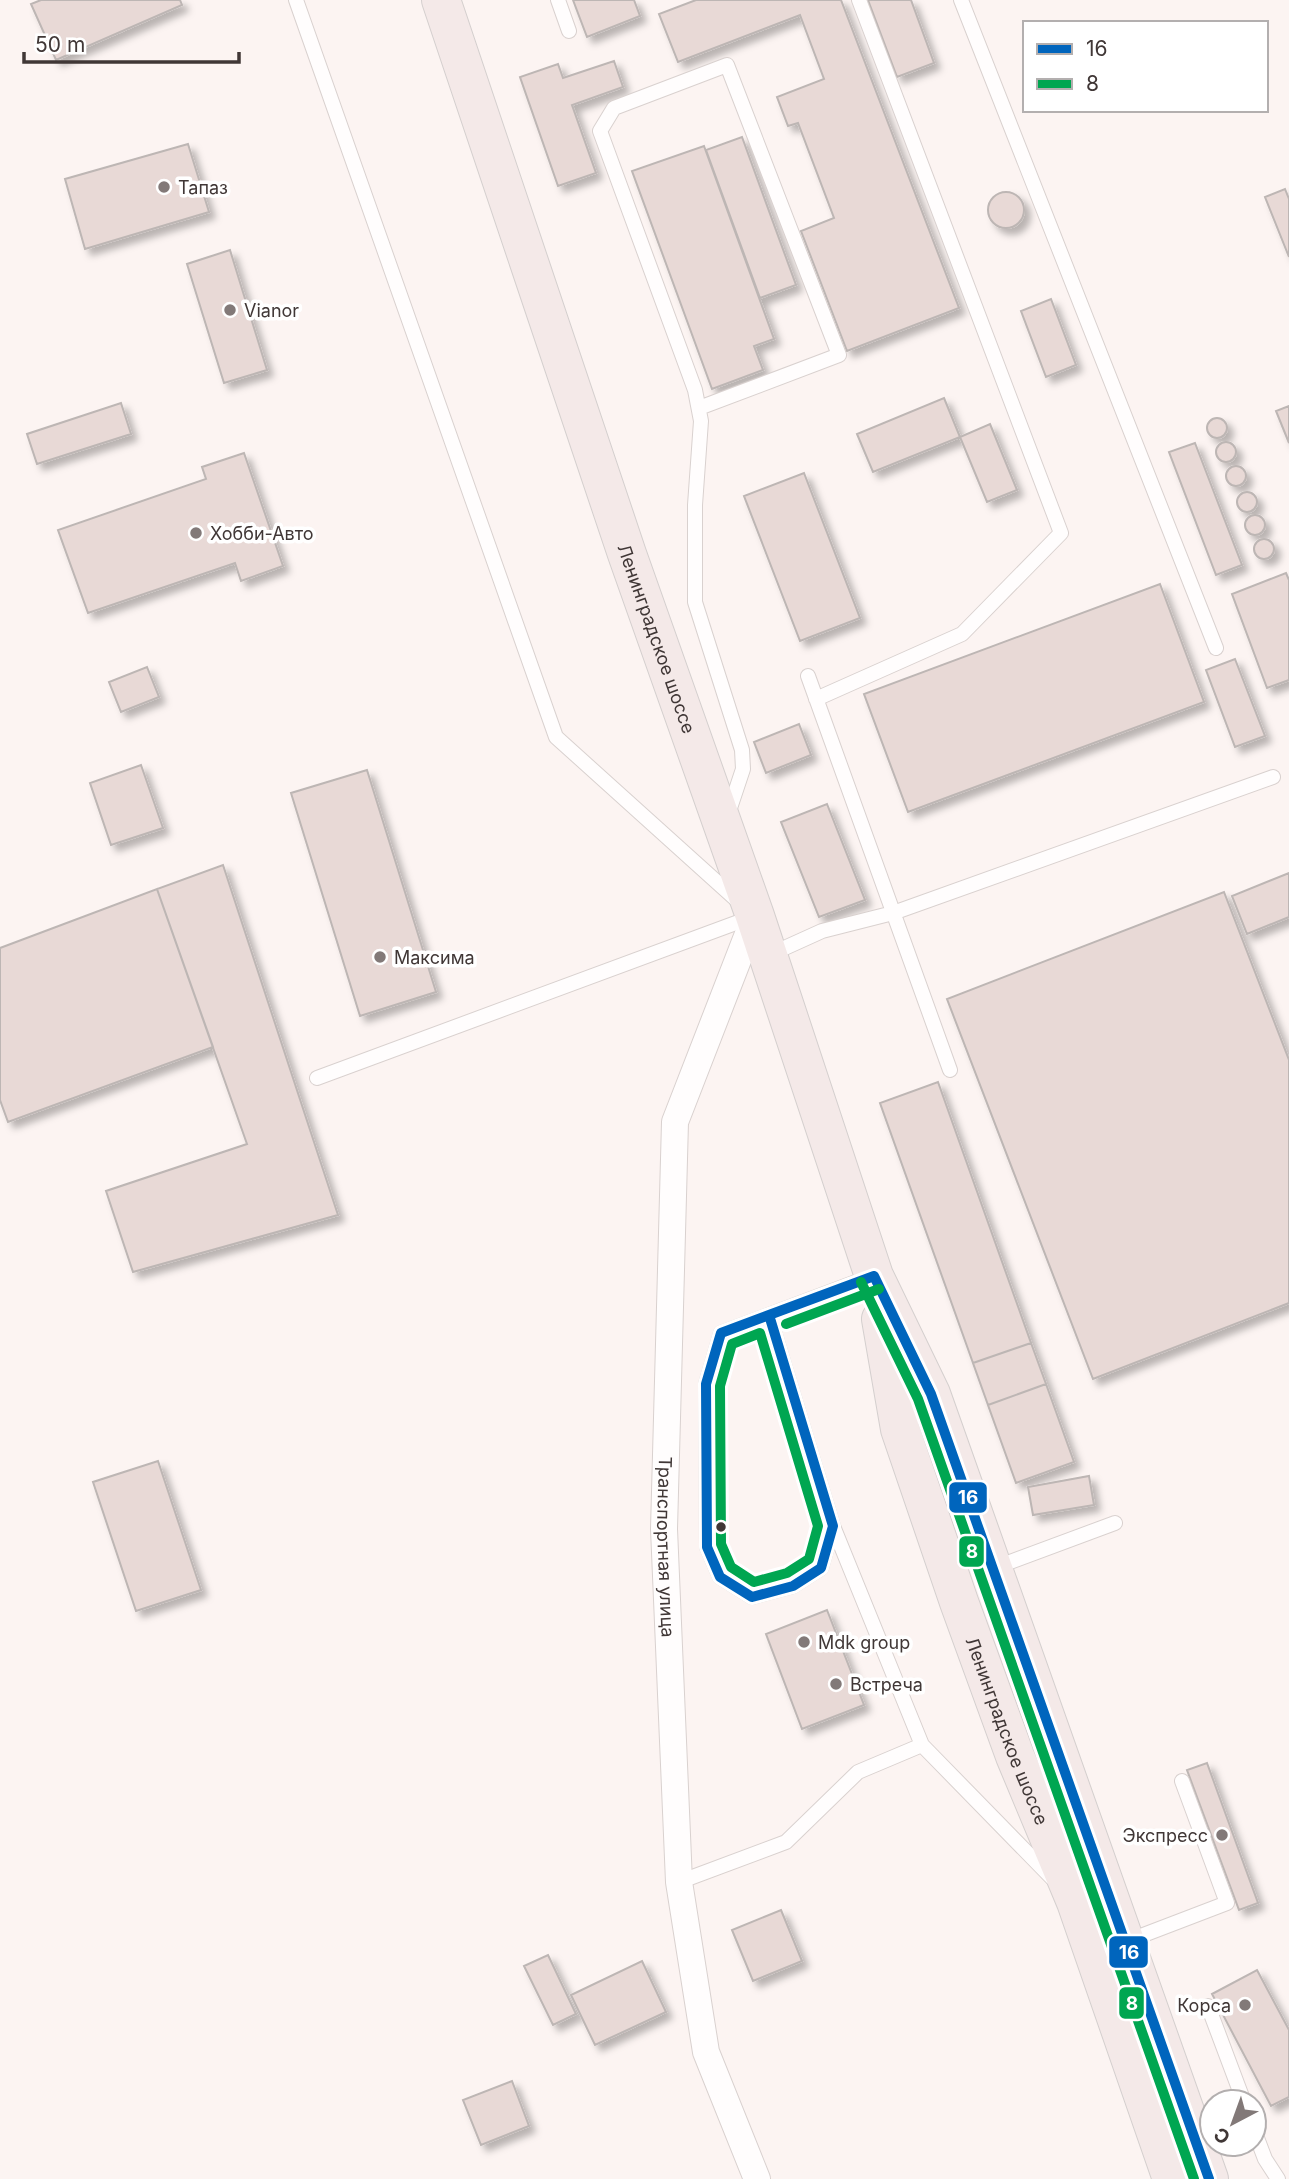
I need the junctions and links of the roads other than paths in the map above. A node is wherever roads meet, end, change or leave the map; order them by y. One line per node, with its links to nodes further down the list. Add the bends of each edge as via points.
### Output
1 (296, 0): 14 (lane, via 556,737)
2 (441, 0): 12 (main road, Ленинградское шоссе)
3 (558, 0): 6 (lane)
4 (859, 0): 10 (lane, via 1061,533 962,634)
5 (961, 0): 8 (lane)
6 (569, 32)
7 (699, 408): 7 (lane, via 600,131 614,107 727,65 839,355); 12 (lane, via 695,602 742,750 743,769)
8 (1216, 649)
9 (808, 676): 10 (lane)
10 (816, 699): 13 (lane)
11 (1273, 777): 13 (lane)
12 (723, 828): 14 (main road, Ленинградское шоссе)
13 (893, 913): 15 (lane, via 822,931); 16 (lane)
14 (755, 916): 15 (main road, Ленинградское шоссе); 17 (lane); 25 (street, Транспортная улица, via 675,1122 664,1529)
15 (768, 955): 18 (main road, Ленинградское шоссе)
16 (950, 1070)
17 (317, 1078)
18 (874, 1276): 19 (lane); 22 (main road, Ленинградское шоссе, via 931,1394); 26 (main road, Ленинградское шоссе, via 900,1429 1015,1756)
19 (769, 1315): 21 (lane); 21 (lane, via 721,1332 706,1384 707,1547 720,1577 752,1597 793,1586 821,1568)
20 (1115, 1524): 22 (lane)
21 (833, 1526): 23 (lane)
22 (993, 1568): 27 (main road, Ленинградское шоссе)
23 (922, 1745): 25 (lane, via 858,1772 786,1842); 26 (lane)
24 (1182, 1781): 27 (lane, via 1227,1903)
25 (679, 1882): 31 (street, Транспортная улица, via 706,2052)
26 (1076, 1902): 32 (main road, Ленинградское шоссе)
27 (1125, 1942): 33 (main road, Ленинградское шоссе)
28 (1208, 2006): 29 (lane)
29 (1239, 2088)
30 (1265, 2158): 34 (lane)
31 (757, 2179)
32 (1172, 2179)
33 (1209, 2179)
34 (1278, 2179)

